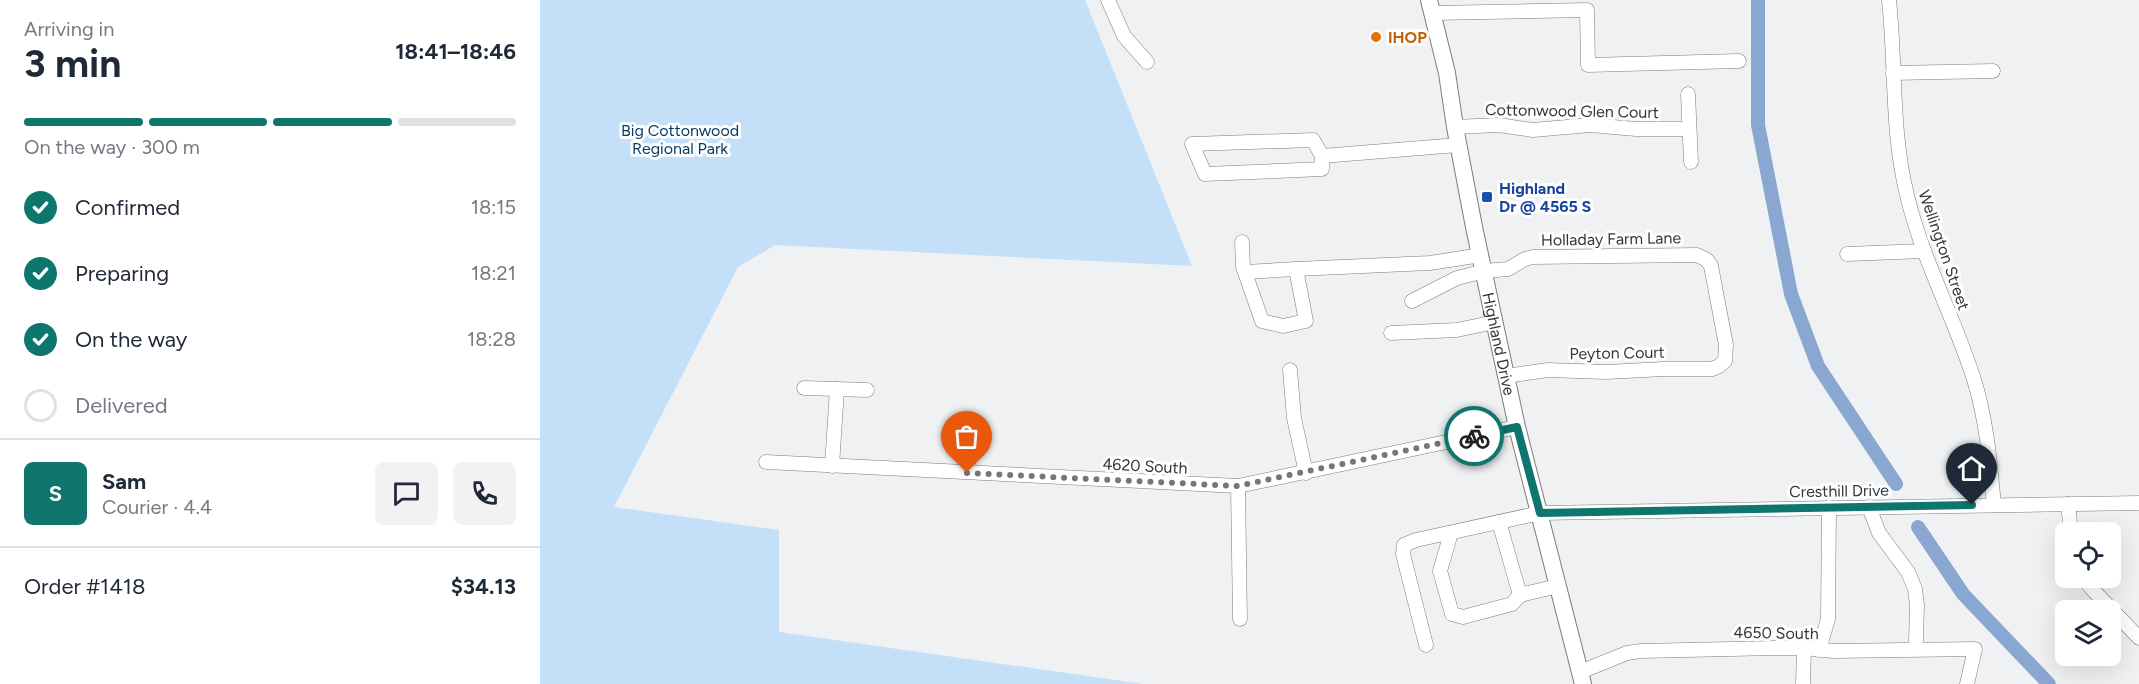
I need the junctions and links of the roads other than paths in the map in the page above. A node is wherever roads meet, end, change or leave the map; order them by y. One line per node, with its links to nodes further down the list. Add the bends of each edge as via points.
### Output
1 (1108, 0): 5 (street, via 1124,36)
2 (1889, 0): 7 (street, Wellington Street)
3 (1430, 7): 4 (street, via 1587,10 1588,65); 9 (main road, Highland Drive, via 1447,73)
4 (1739, 61)
5 (1147, 62)
6 (1993, 71): 7 (street)
7 (1893, 73): 15 (street, Wellington Street, via 1902,177)
8 (1688, 94): 10 (street)
9 (1455, 127): 10 (street, Cottonwood Glen Court, via 1498,125 1533,130 1590,125); 11 (main road, Highland Drive)
10 (1689, 129): 13 (street)
11 (1458, 145): 12 (street); 17 (main road, Highland Drive)
12 (1322, 156): 12 (street, via 1313,140 1192,144 1205,174 1322,169)
13 (1691, 162)
14 (1242, 242): 19 (street)
15 (1924, 251): 16 (street); 36 (street, Wellington Street, via 1980,401)
16 (1847, 254)
17 (1483, 263): 18 (street); 20 (street); 21 (main road, Highland Drive); 23 (street, Holladay Farm Lane, via 1508,269 1525,259 1541,257 1702,256 1713,274 1726,345)
18 (1296, 269): 19 (street); 19 (street, via 1306,321 1283,326 1262,321)
19 (1245, 272)
20 (1412, 301)
21 (1495, 321): 22 (street, via 1457,330); 25 (main road, Highland Drive)
22 (1391, 333)
23 (1725, 361): 25 (street, Peyton Court, via 1712,369 1548,370)
24 (1290, 370): 32 (street, via 1294,418)
25 (1506, 376): 29 (main road, Highland Drive)
26 (804, 388): 27 (street)
27 (837, 389): 28 (street); 31 (street)
28 (867, 390)
29 (1517, 427): 32 (street, 4620 South); 39 (main road, Highland Drive)
30 (766, 462): 31 (street, 4620 South)
31 (832, 466): 33 (street, 4620 South)
32 (1306, 473): 33 (street, 4620 South)
33 (1238, 486): 46 (street)
34 (2068, 504): 35 (street, Cresthill Drive); 36 (street, Cresthill Drive); 41 (street)
35 (2139, 504)
36 (1994, 505): 38 (street, Cresthill Drive)
37 (1829, 507): 38 (street, Cresthill Drive); 39 (street, Cresthill Drive); 51 (street, via 1828,619)
38 (1869, 507): 48 (street, via 1879,533 1908,572 1915,589)
39 (1540, 513): 40 (street, Cresthill Drive); 43 (main road, Highland Drive)
40 (1499, 522): 42 (street, Cresthill Drive); 45 (street)
41 (2070, 522)
42 (1451, 533): 45 (street, via 1440,571 1452,614 1463,617 1512,604); 49 (street, Cresthill Drive, via 1404,545)
43 (1558, 586): 45 (street); 52 (main road, Highland Drive)
44 (2091, 588): 47 (street)
45 (1520, 595)
46 (1240, 619)
47 (2139, 638)
48 (1916, 641)
49 (1426, 645)
50 (1804, 648): 51 (street, 4650 South); 52 (street, 4650 South, via 1641,651 1627,653); 53 (street)
51 (1819, 650): 54 (street, 4650 South, via 1975,649)
52 (1581, 678)
53 (1803, 684)
54 (1967, 684)

